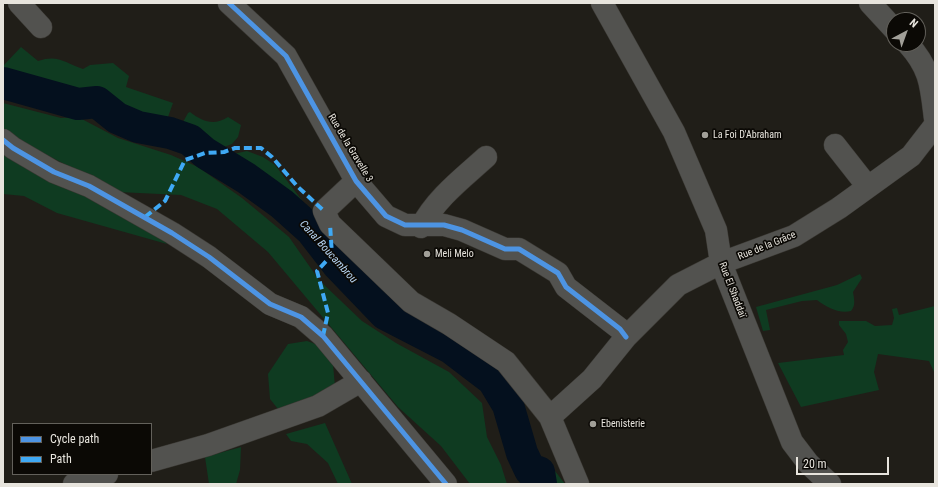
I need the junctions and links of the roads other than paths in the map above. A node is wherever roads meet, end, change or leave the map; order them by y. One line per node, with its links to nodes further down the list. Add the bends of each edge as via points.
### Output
1 (19, 3): 6 (street)
2 (229, 3): 14 (street, Rue de la Gravelle 3, via 286,56)
3 (603, 3): 17 (street, Rue El Shaddaï, via 674,132 716,230)
4 (870, 3): 5 (street)
5 (886, 20)
6 (41, 27)
7 (914, 52): 8 (street)
8 (933, 76): 9 (street)
9 (935, 119)
10 (935, 125): 15 (street, Rue de la Grâce, via 911,156)
11 (3, 140): 19 (street, via 54,172 89,186 172,233 209,257 270,304 301,317 323,336)
12 (835, 145): 15 (street)
13 (486, 157): 16 (street, via 441,198)
14 (356, 181): 16 (street, Rue de la Gravelle 3, via 386,216 405,225); 20 (street, via 324,211 330,224 411,302 506,362)
15 (868, 187): 17 (street, Rue de la Grâce, via 794,236)
16 (422, 227): 18 (street, Rue de la Gravelle 3, via 444,225 505,249 519,249 558,273 566,287 615,324)
17 (721, 264): 18 (street, Rue de la Grâce, via 678,285); 26 (street, Rue El Shaddaï, via 792,442 808,463)
18 (626, 337): 20 (street, Rue de la Grâce, via 592,379)
19 (361, 380): 21 (street, via 318,406 208,445); 24 (street)
20 (550, 417): 25 (street)
21 (152, 461)
22 (104, 475): 23 (street)
23 (74, 484)
24 (446, 484)
25 (578, 484)
26 (830, 484)

